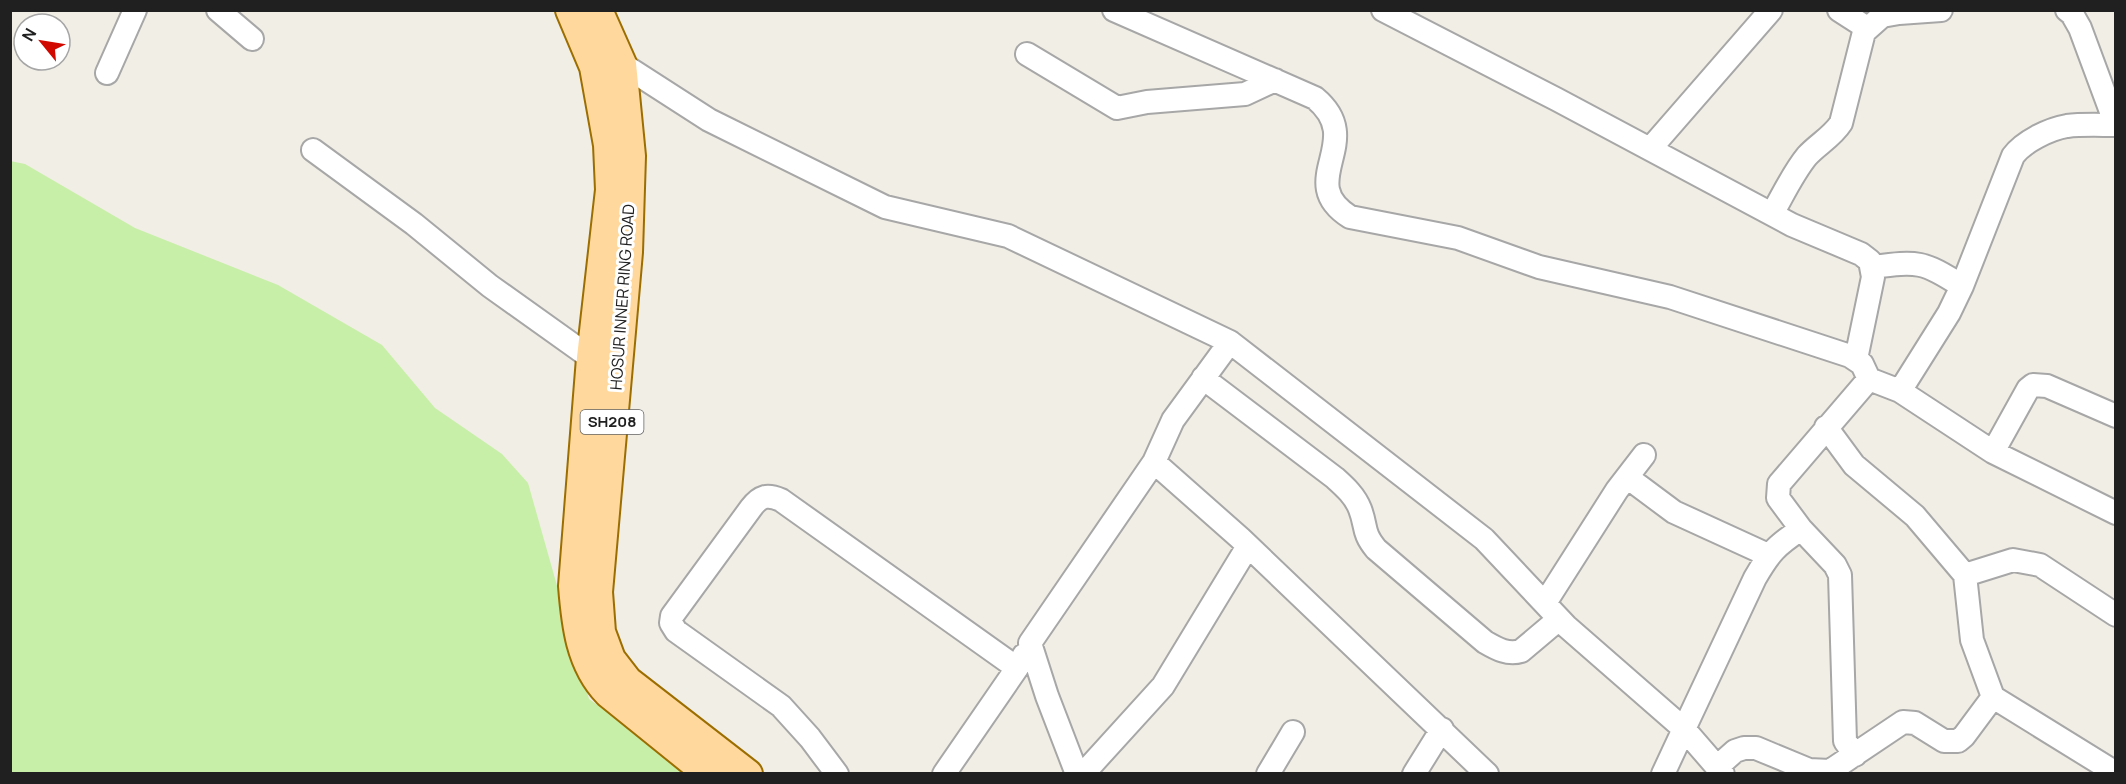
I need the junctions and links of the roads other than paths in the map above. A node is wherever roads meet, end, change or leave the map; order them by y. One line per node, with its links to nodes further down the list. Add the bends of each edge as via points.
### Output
1 (135, 10): 15 (street)
2 (218, 10): 12 (street)
3 (570, 10): 14 (main road, HOSUR INNER RING ROAD / SH208)
4 (598, 10): 14 (main road, HOSUR INNER RING ROAD / SH208)
5 (1114, 10): 16 (street)
6 (1383, 10): 18 (street)
7 (1771, 10): 18 (street)
8 (1839, 10): 11 (street)
9 (1941, 10): 11 (street, via 1882,16)
10 (2067, 10): 17 (street, via 2080,28)
11 (1868, 28): 20 (street, via 1841,123 1806,158)
12 (252, 39)
13 (1027, 54): 16 (street, via 1117,108 1245,94)
14 (608, 66): 23 (street, via 885,207 1008,236); 24 (main road, HOSUR INNER RING ROAD / SH208, via 610,190); 52 (main road, HOSUR INNER RING ROAD / SH208, via 630,133 631,166 628,252 598,592 601,632 611,659 628,681)
15 (107, 73)
16 (1275, 80): 25 (street, via 1327,107 1336,131 1326,185 1330,199 1350,217 1458,238 1539,267 1670,297)
17 (2115, 125): 22 (street, via 2066,126 2019,148)
18 (1650, 149): 20 (street)
19 (313, 150): 24 (street)
20 (1772, 214): 21 (street, via 1861,254)
21 (1872, 267): 22 (street, via 1920,264); 25 (street, via 1872,289)
22 (1962, 286): 28 (street)
23 (1230, 342): 26 (street); 40 (street, via 1484,539)
24 (591, 358): 51 (main road, HOSUR INNER RING ROAD / SH208, via 573,586 576,620 588,666 608,693)
25 (1856, 359): 27 (street)
26 (1203, 378): 33 (street, via 1173,420); 40 (street, via 1335,478 1352,494 1360,508 1367,538 1376,549 1485,642 1505,652 1521,651)
27 (1869, 378): 28 (street); 30 (street)
28 (1900, 391): 31 (street)
29 (2115, 416): 31 (street, via 2047,386 2033,385)
30 (1826, 427): 36 (street, via 1779,484 1778,498); 39 (street, via 1854,465 1915,516)
31 (1993, 452): 35 (street)
32 (1644, 455): 34 (street)
33 (1154, 462): 37 (street); 42 (street)
34 (1627, 477): 38 (street, via 1674,512); 40 (street)
35 (2115, 513)
36 (1801, 529): 38 (street); 48 (street, via 1840,575 1845,741)
37 (1248, 546): 45 (street); 56 (street, via 1163,686)
38 (1768, 555): 46 (street)
39 (1965, 575): 41 (street, via 2013,560 2040,565); 44 (street, via 1972,640)
40 (1552, 611): 46 (street)
41 (2115, 615)
42 (1030, 643): 43 (street); 55 (street)
43 (1017, 668): 53 (street, via 782,500 761,498 671,622 676,632 781,706); 54 (street)
44 (1993, 697): 48 (street, via 1958,741 1944,741 1915,723 1904,722); 50 (street)
45 (1442, 729): 58 (street); 59 (street)
46 (1684, 729): 49 (street); 60 (street)
47 (1293, 732): 57 (street)
48 (1855, 755): 49 (street, via 1830,771 1821,772 1755,748 1744,748 1735,751)
49 (1720, 770)
50 (2115, 772)
51 (708, 774)
52 (748, 774)
53 (837, 774)
54 (944, 774)
55 (1077, 774)
56 (1083, 774)
57 (1268, 774)
58 (1414, 774)
59 (1487, 774)
60 (1663, 774)

